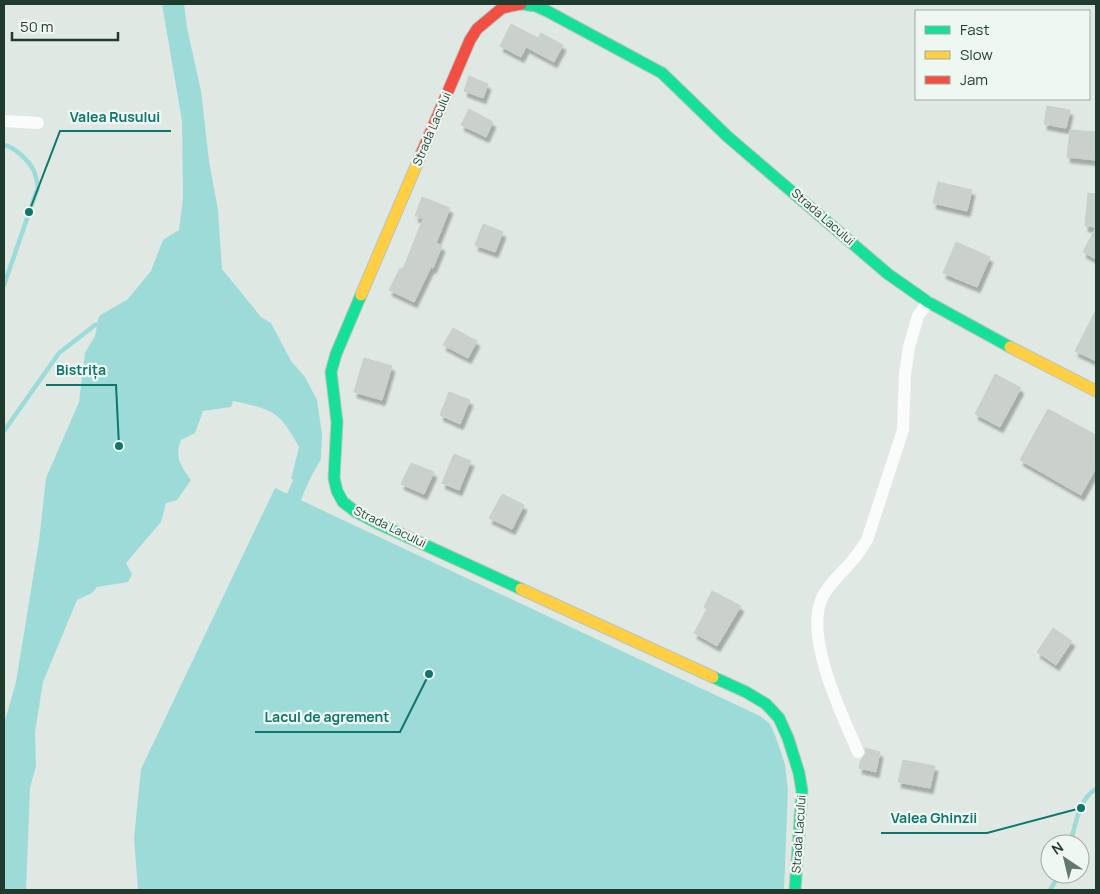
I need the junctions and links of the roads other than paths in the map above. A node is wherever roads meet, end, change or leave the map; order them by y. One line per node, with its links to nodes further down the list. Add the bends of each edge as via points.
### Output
1 (521, 4): 4 (street, Strada Lacului, via 547,11 662,73 728,137 888,274); 7 (street, Strada Lacului, via 502,8 477,29 470,40 336,354 331,372 337,422 334,478 337,491 343,502 377,523 736,687 775,712 790,741 802,788)
2 (4, 121): 3 (street)
3 (38, 123)
4 (928, 302): 5 (street, Strada Lacului); 6 (street, via 918,316 909,347 902,430 867,540 829,585 818,614 818,638 829,682)
5 (1096, 391)
6 (858, 752)
7 (795, 890)

